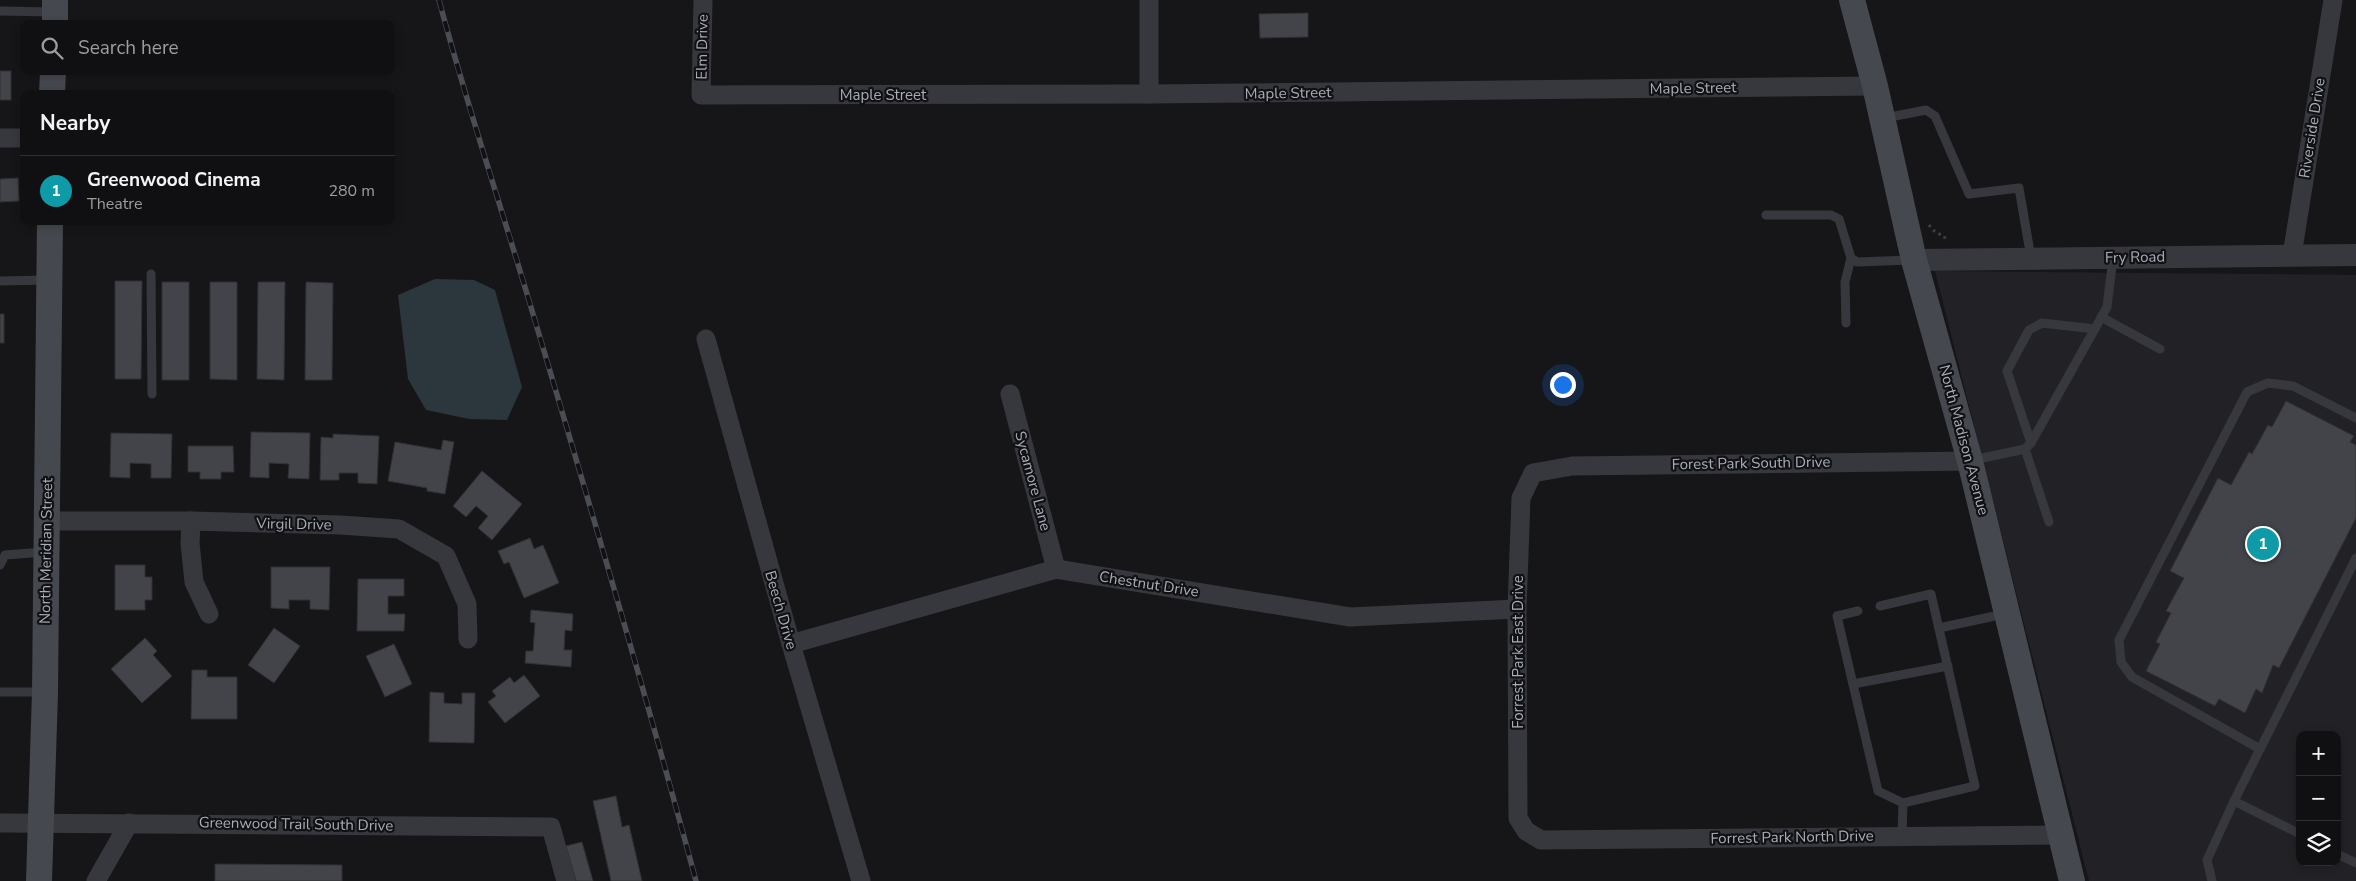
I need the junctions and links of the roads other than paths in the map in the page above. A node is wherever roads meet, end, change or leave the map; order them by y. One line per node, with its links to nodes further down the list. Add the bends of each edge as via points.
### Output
1 (703, 0): 11 (street, Elm Drive)
2 (1149, 0): 10 (street)
3 (1852, 0): 8 (main road, North Madison Avenue)
4 (2333, 0): 17 (street, Riverside Drive)
5 (0, 12): 6 (lane)
6 (55, 12)
7 (53, 75): 9 (main road)
8 (1875, 86): 10 (street, Maple Street); 12 (main road, North Madison Avenue)
9 (52, 90)
10 (1149, 94): 11 (street, Maple Street)
11 (700, 95)
12 (1882, 118): 20 (lane, via 1926,110 1935,116 1969,194 2019,188); 22 (main road, North Madison Avenue)
13 (0, 138): 14 (street)
14 (20, 138)
15 (1766, 215): 19 (lane, via 1831,215 1839,219)
16 (50, 225): 24 (main road, North Meridian Street)
17 (2292, 255): 18 (street, Fry Road); 21 (street, Fry Road)
18 (2346, 255)
19 (1851, 258): 22 (lane, via 1857,262); 27 (lane, via 1844,282)
20 (2031, 258): 21 (street, Fry Road); 22 (street, Fry Road)
21 (2113, 258): 26 (lane, via 2107,307)
22 (1914, 260): 35 (main road, North Madison Avenue)
23 (151, 274): 31 (lane)
24 (49, 280): 25 (lane); 37 (main road, North Meridian Street)
25 (0, 281)
26 (2101, 318): 28 (lane); 30 (lane)
27 (1846, 324)
28 (2094, 329): 34 (lane); 34 (lane, via 2042,323 2029,330 2007,371)
29 (706, 339): 51 (street, Beech Drive)
30 (2160, 349)
31 (152, 394)
32 (1010, 394): 43 (street, Sycamore Lane)
33 (2356, 418): 56 (lane, via 2293,386 2268,383 2247,392 2119,640 2121,662 2132,677)
34 (2028, 446): 35 (lane); 39 (lane)
35 (1970, 461): 36 (street, Forest Park South Drive, via 1572,466); 47 (main road, North Madison Avenue)
36 (1533, 473): 45 (street, Forrest Park East Drive, via 1521,498)
37 (47, 521): 38 (street, Virgil Drive); 40 (main road, North Meridian Street)
38 (191, 521): 48 (street, via 194,582); 50 (street, Virgil Drive, via 340,524 399,529 446,556 468,604)
39 (2050, 522)
40 (46, 552): 42 (lane, via 5,555); 55 (main road, North Meridian Street)
41 (2356, 558): 56 (lane)
42 (0, 565)
43 (1056, 569): 45 (street, Chestnut Drive, via 1350,617); 51 (street, Chestnut Drive)
44 (1880, 606): 49 (lane, via 1931,594)
45 (1517, 609): 62 (street, Forrest Park East Drive, via 1518,818)
46 (1858, 611): 53 (lane, via 1837,616)
47 (2007, 613): 49 (lane); 64 (main road, North Madison Avenue)
48 (209, 614)
49 (1939, 628): 52 (lane)
50 (468, 638)
51 (791, 644): 71 (street, Beech Drive)
52 (1948, 666): 53 (lane); 58 (lane, via 1975,786)
53 (1853, 684): 58 (lane, via 1878,791)
54 (0, 692): 55 (lane)
55 (45, 692): 60 (main road, North Meridian Street)
56 (2260, 749): 57 (lane)
57 (2234, 800): 63 (lane); 73 (lane, via 2207,860)
58 (1903, 803): 65 (lane)
59 (0, 822): 60 (street, Greenwood Trail South Drive)
60 (42, 823): 61 (street, Greenwood Trail South Drive); 68 (main road, North Meridian Street)
61 (129, 823): 69 (street); 70 (street, Greenwood Trail South Drive, via 551,827)
62 (1526, 831): 65 (street, Forrest Park North Drive, via 1541,840)
63 (2296, 832)
64 (2061, 835): 65 (street, Forrest Park North Drive); 72 (main road, North Madison Avenue)
65 (1902, 836)
66 (2341, 856): 67 (lane)
67 (2356, 864)
68 (39, 881)
69 (96, 881)
70 (566, 881)
71 (861, 881)
72 (2072, 881)
73 (2212, 881)

